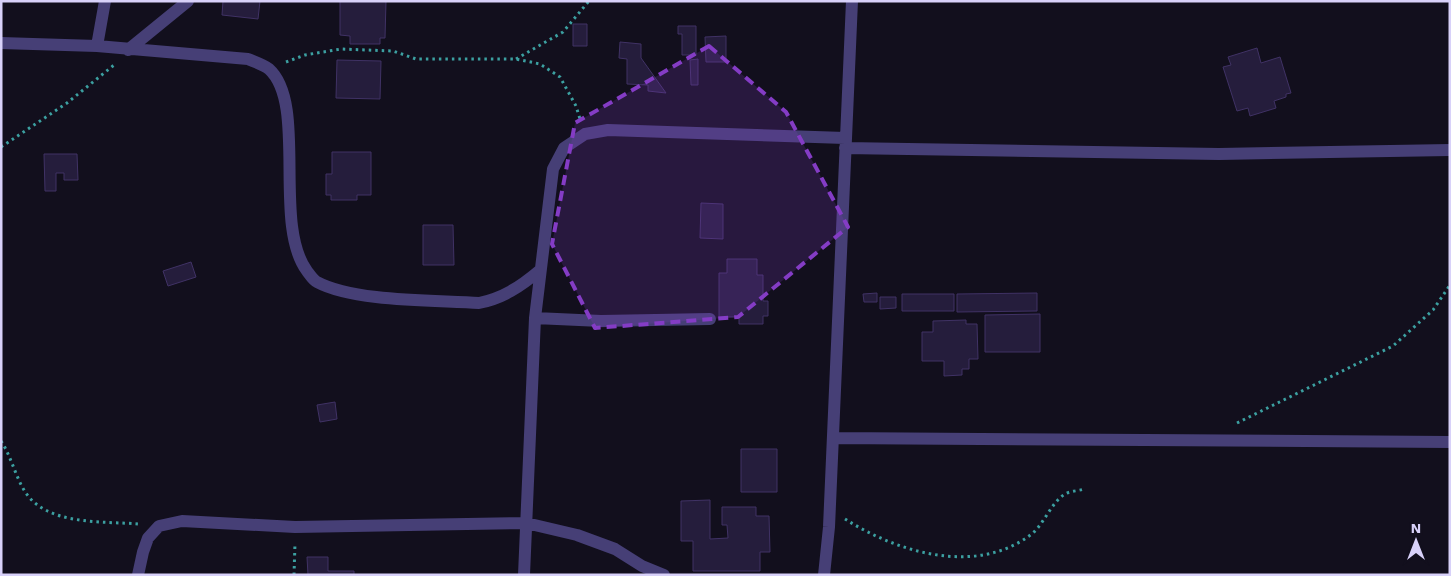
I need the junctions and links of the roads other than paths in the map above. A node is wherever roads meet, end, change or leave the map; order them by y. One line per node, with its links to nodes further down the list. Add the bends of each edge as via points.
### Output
1 (105, 1): 5 (street)
2 (188, 1): 6 (street)
3 (852, 1): 7 (street)
4 (1, 43): 5 (street)
5 (97, 46): 6 (street)
6 (128, 50): 9 (street, via 248,59 269,69 279,85 287,110 294,239 300,261 315,281 342,293 479,303 498,299)
7 (845, 143): 8 (street, via 1191,154); 9 (street, via 608,130 585,134 564,148 553,170); 12 (street)
8 (1450, 150)
9 (540, 272): 10 (street)
10 (535, 318): 11 (street, via 601,321); 14 (street)
11 (710, 319)
12 (833, 438): 13 (street); 18 (street)
13 (1450, 442)
14 (526, 523): 15 (street, via 295,527 168,522 159,526 146,545); 16 (street); 17 (street, via 577,535 615,549)
15 (138, 575)
16 (524, 575)
17 (664, 575)
18 (824, 575)

